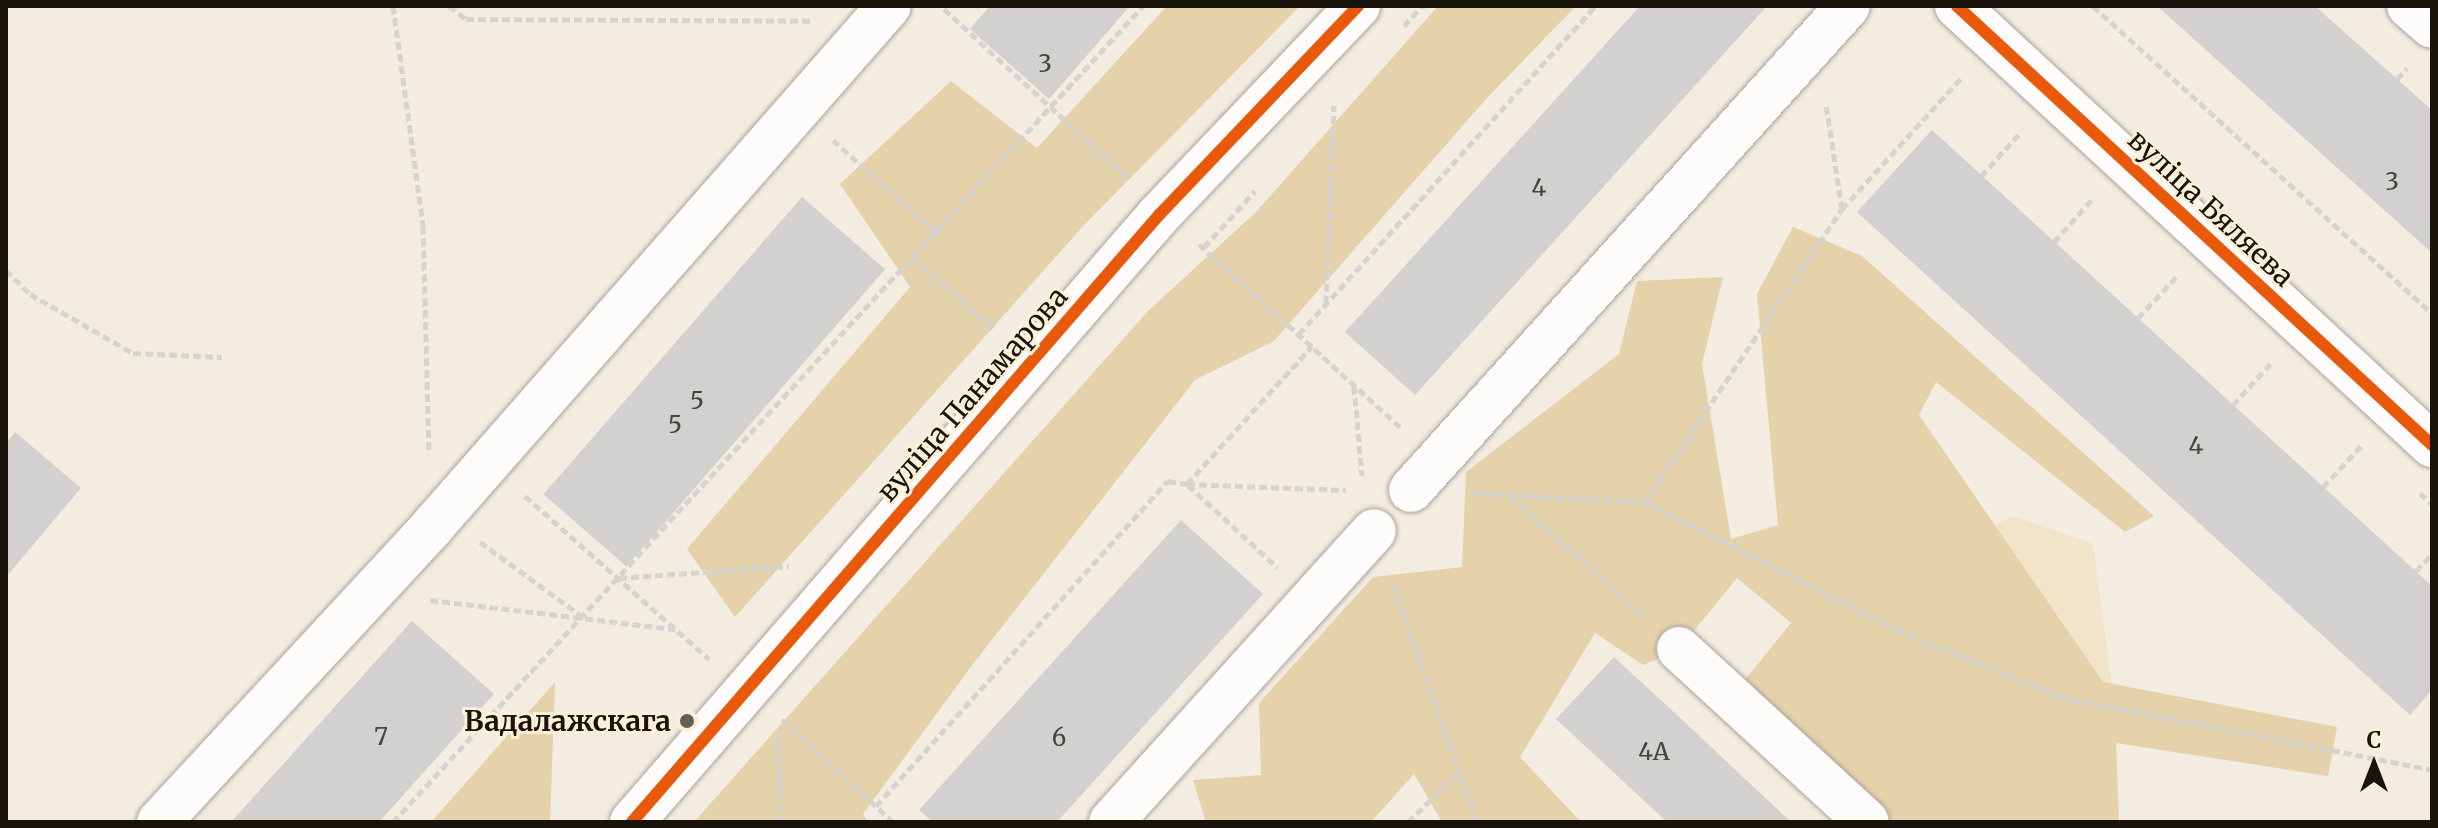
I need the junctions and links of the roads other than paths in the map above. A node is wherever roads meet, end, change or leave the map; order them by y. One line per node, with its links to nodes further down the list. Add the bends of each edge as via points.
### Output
1 (889, 6): 11 (street, via 431,528)
2 (1358, 6): 12 (street, вуліца Панамарова, via 1149,202)
3 (1848, 6): 8 (street)
4 (1957, 6): 7 (street, вуліца Бяляева)
5 (2409, 6): 6 (street)
6 (2432, 26)
7 (2432, 445)
8 (1411, 490)
9 (1374, 531): 13 (street)
10 (1679, 649): 14 (street)
11 (159, 822)
12 (632, 822)
13 (1111, 822)
14 (1867, 822)

